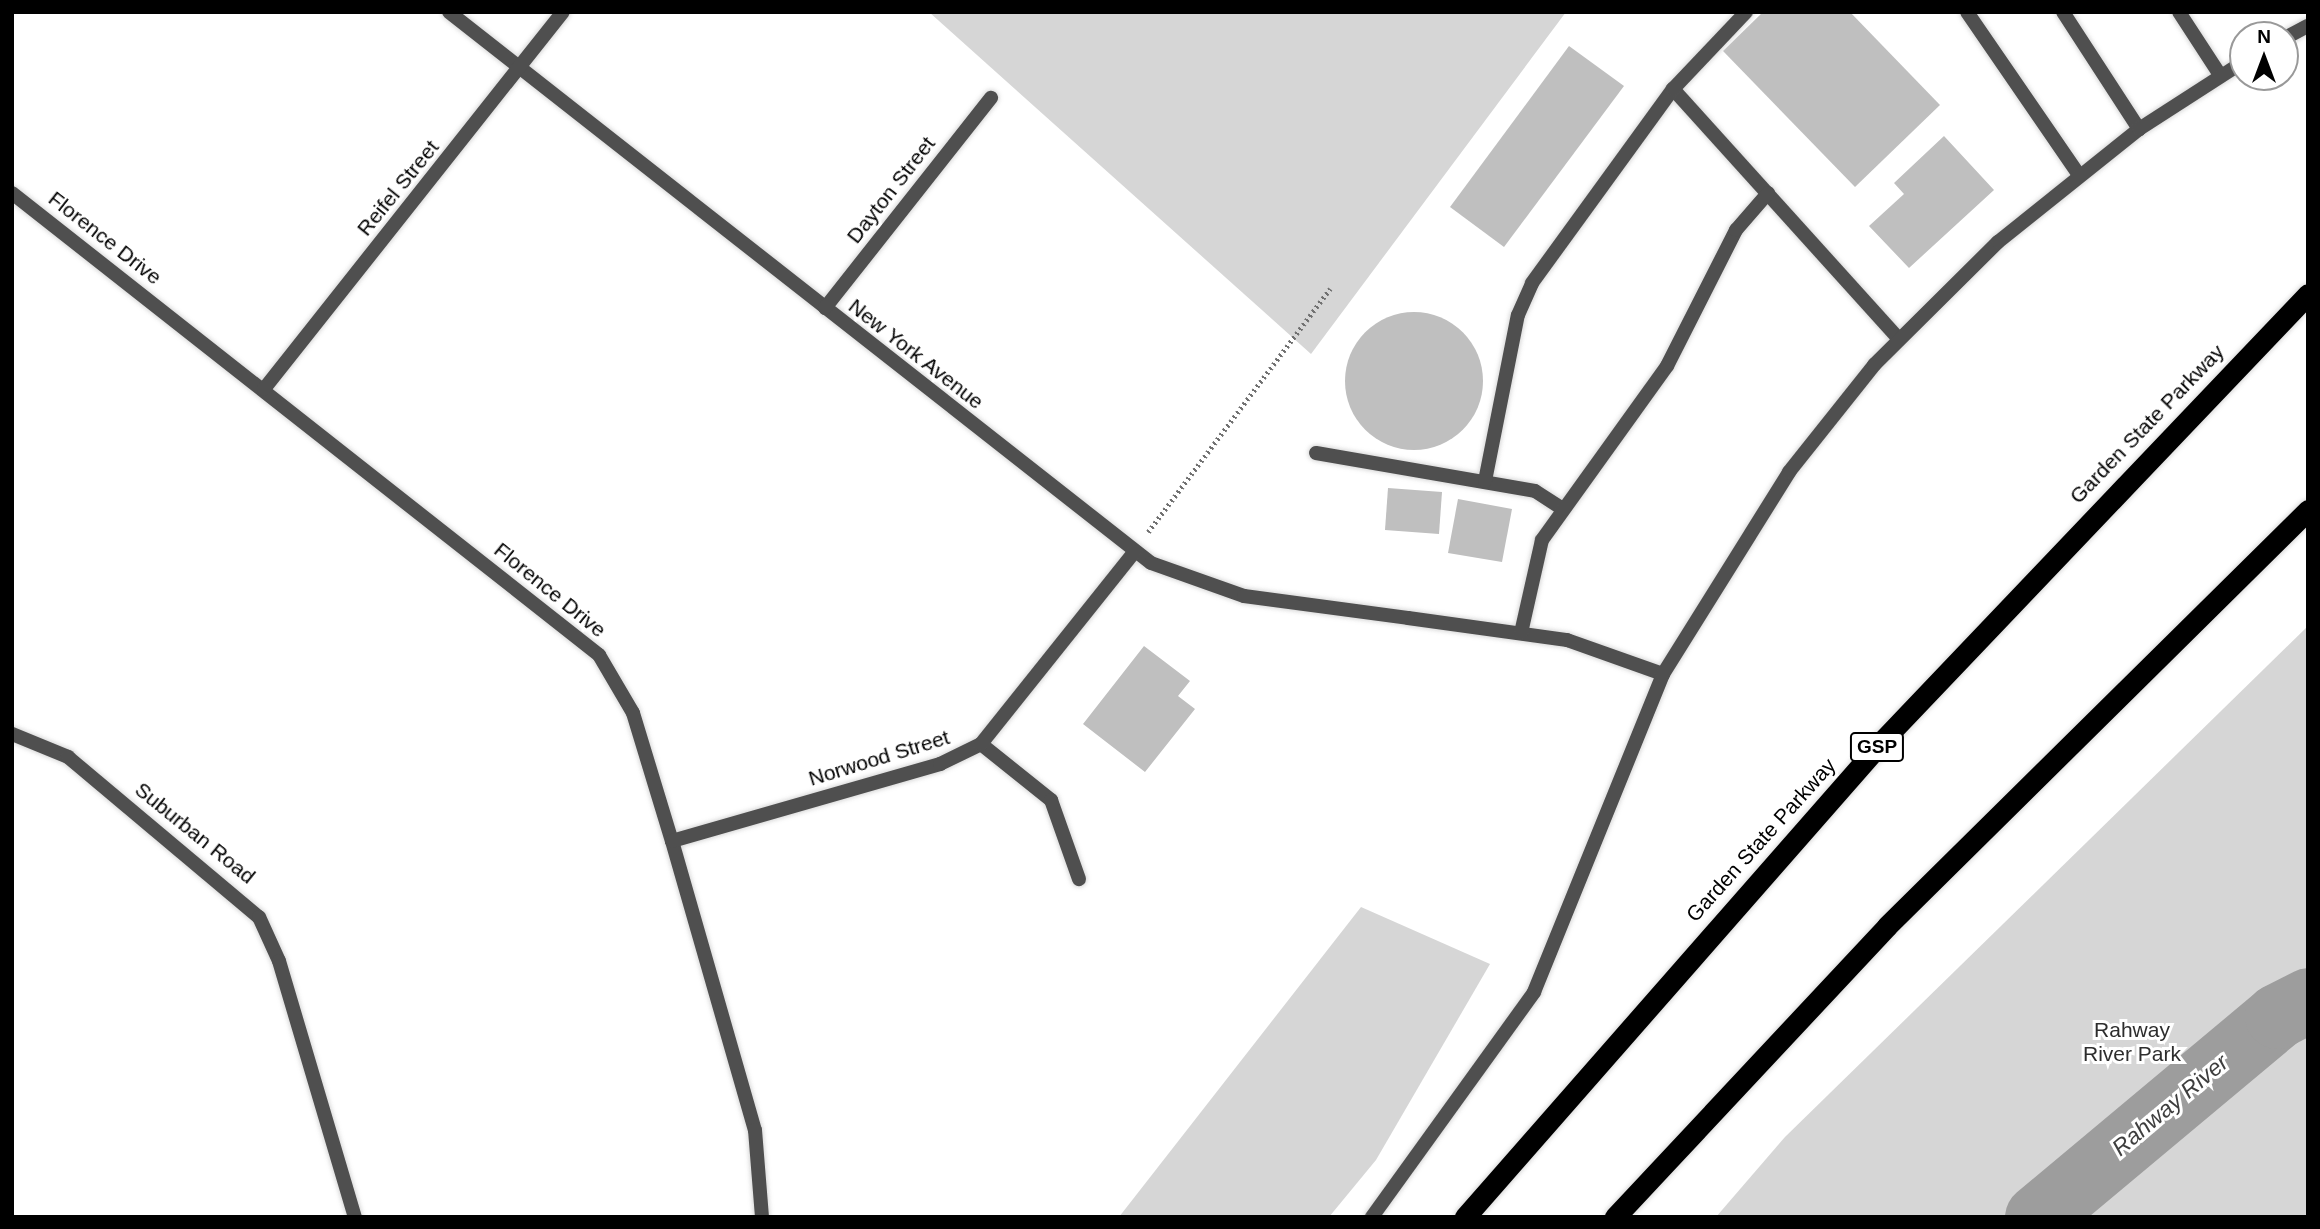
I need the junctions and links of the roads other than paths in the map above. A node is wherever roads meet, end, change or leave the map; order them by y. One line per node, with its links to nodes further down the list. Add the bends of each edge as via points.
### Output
1 (449, 12): 7 (street, New York Avenue)
2 (563, 12): 7 (street, Reifel Street)
3 (1746, 12): 10 (street)
4 (1967, 12): 13 (street)
5 (2063, 12): 12 (street)
6 (2179, 12): 9 (street)
7 (520, 68): 17 (street, New York Avenue); 19 (street, Reifel Street)
8 (2229, 70): 9 (street)
9 (2220, 75): 12 (street)
10 (1673, 89): 15 (street); 21 (street, via 1524,298)
11 (991, 98): 17 (street, Dayton Street)
12 (2139, 129): 13 (street)
13 (2078, 175): 18 (street)
14 (12, 193): 19 (street, Florence Drive)
15 (1768, 193): 18 (street); 22 (street, via 1736,230 1667,366)
16 (2308, 294): 34 (highway, Garden State Parkway / GSP, via 1885,738)
17 (825, 308): 24 (street, New York Avenue)
18 (1898, 338): 26 (street, via 1744,535)
19 (264, 388): 29 (street, Florence Drive, via 598,655 633,713)
20 (1316, 453): 21 (street)
21 (1485, 481): 22 (street, via 1535,491)
22 (1563, 509): 25 (street, via 1532,562)
23 (2308, 510): 35 (highway, via 1887,926)
24 (1134, 552): 25 (street, New York Avenue, via 1217,590); 28 (street, Norwood Street)
25 (1521, 633): 26 (street, New York Avenue, via 1592,647)
26 (1663, 674): 33 (street, via 1539,983)
27 (12, 734): 31 (street, Suburban Road, via 68,757 259,917 279,961)
28 (981, 744): 29 (street, Norwood Street, via 940,764); 30 (street, via 1051,800)
29 (672, 841): 32 (street, Florence Drive, via 755,1130)
30 (1079, 879)
31 (355, 1217)
32 (762, 1217)
33 (1373, 1217)
34 (1465, 1217)
35 (1615, 1217)

